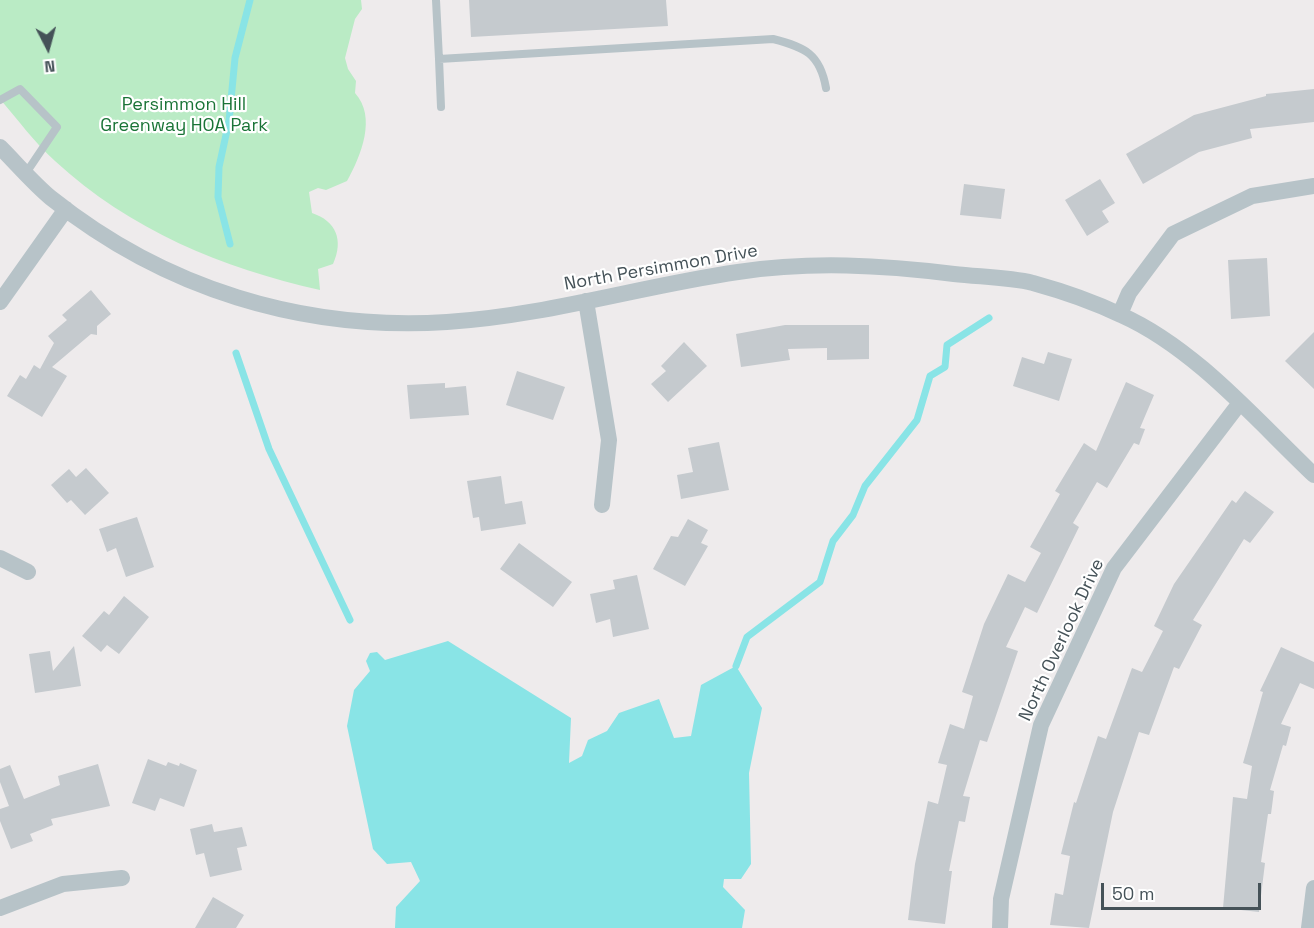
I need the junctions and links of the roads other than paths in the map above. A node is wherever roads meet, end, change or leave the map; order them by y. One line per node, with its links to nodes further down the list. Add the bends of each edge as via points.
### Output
1 (436, 0): 2 (lane)
2 (439, 58): 3 (lane, via 773,39 794,44 815,58); 5 (lane)
3 (826, 88)
4 (0, 100): 7 (lane, via 20,89 57,128)
5 (441, 107)
6 (0, 147): 7 (street, North Persimmon Drive)
7 (26, 173): 9 (street, North Persimmon Drive)
8 (1314, 186): 12 (street, via 1252,196 1173,234 1129,293)
9 (66, 209): 10 (street, North Persimmon Drive, via 114,243 163,270 230,297 281,311 372,324 448,322); 11 (street)
10 (586, 301): 12 (street, North Persimmon Drive, via 735,272 838,265 1031,283); 15 (street, via 609,440)
11 (0, 302)
12 (1120, 314): 13 (street, North Persimmon Drive, via 1170,341)
13 (1239, 404): 14 (street, North Persimmon Drive); 21 (street, North Overlook Drive, via 1114,568 1041,725 1001,899)
14 (1314, 475)
15 (602, 505)
16 (0, 558): 17 (street)
17 (28, 573)
18 (122, 878): 20 (street, via 63,884)
19 (1314, 888): 22 (street)
20 (0, 908)
21 (1000, 928)
22 (1309, 928)

